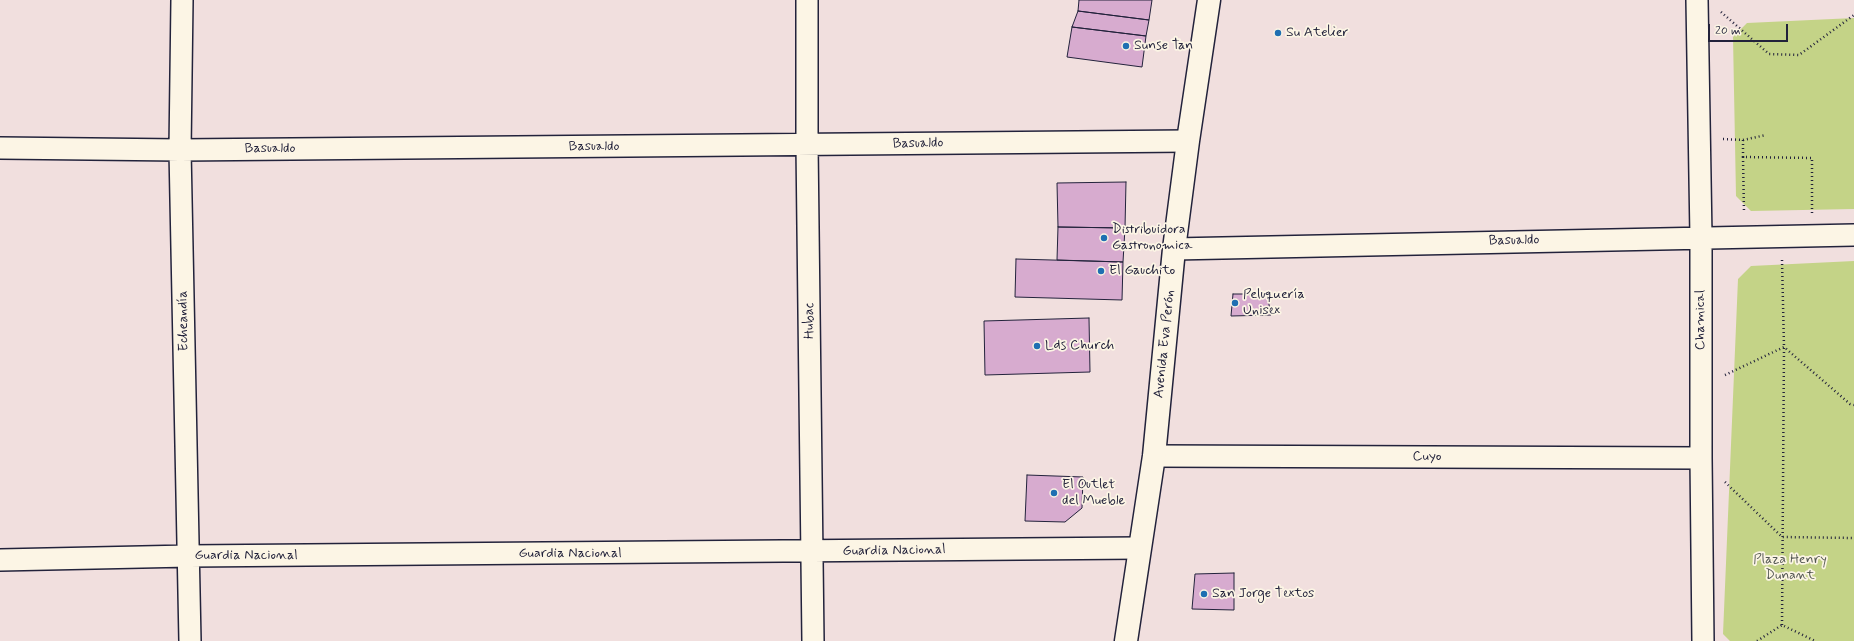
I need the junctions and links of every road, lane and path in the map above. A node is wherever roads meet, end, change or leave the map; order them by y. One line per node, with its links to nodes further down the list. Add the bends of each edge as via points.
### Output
1 (182, 0): 13 (street, Echeandía)
2 (807, 0): 11 (street, Hubac)
3 (1209, 0): 10 (main road, Avenida Eva Perón)
4 (1697, 0): 8 (street, Chamical)
5 (1719, 10): 6 (path, via 1768,54 1799,54)
6 (1854, 15)
7 (1766, 135): 9 (path)
8 (1699, 139): 9 (path); 19 (street, Chamical)
9 (1742, 140): 14 (path)
10 (1188, 141): 11 (street, Basualdo); 20 (main road, Avenida Eva Perón)
11 (807, 145): 13 (street, Basualdo); 29 (street, Hubac)
12 (0, 148): 13 (street, Basualdo)
13 (180, 150): 30 (street, Echeandía)
14 (1743, 157): 16 (path, via 1812,158); 17 (path)
15 (1854, 234): 16 (street, Basualdo)
16 (1811, 235): 18 (street, Basualdo)
17 (1745, 236): 18 (street, Basualdo); 19 (street, Basualdo)
18 (1781, 236): 21 (path)
19 (1701, 237): 20 (street, Basualdo); 22 (street, Chamical)
20 (1174, 249): 24 (main road, Avenida Eva Perón)
21 (1784, 348): 22 (path); 23 (path); 26 (path)
22 (1701, 386): 25 (street, Chamical)
23 (1854, 405)
24 (1154, 456): 25 (street, Cuyo); 28 (main road, Avenida Eva Perón)
25 (1700, 458): 26 (path); 36 (street, Chamical)
26 (1782, 537): 27 (path); 32 (path)
27 (1854, 538)
28 (1139, 548): 29 (street, Guardia Nacional); 35 (main road, Avenida Eva Perón)
29 (813, 552): 30 (street, Guardia Nacional); 34 (street, Hubac)
30 (189, 556): 31 (street, Guardia Nacional); 33 (street, Echeandía)
31 (0, 560)
32 (1782, 625): 37 (path); 38 (path)
33 (190, 641)
34 (813, 641)
35 (1126, 641)
36 (1703, 641)
37 (1757, 641)
38 (1815, 641)

